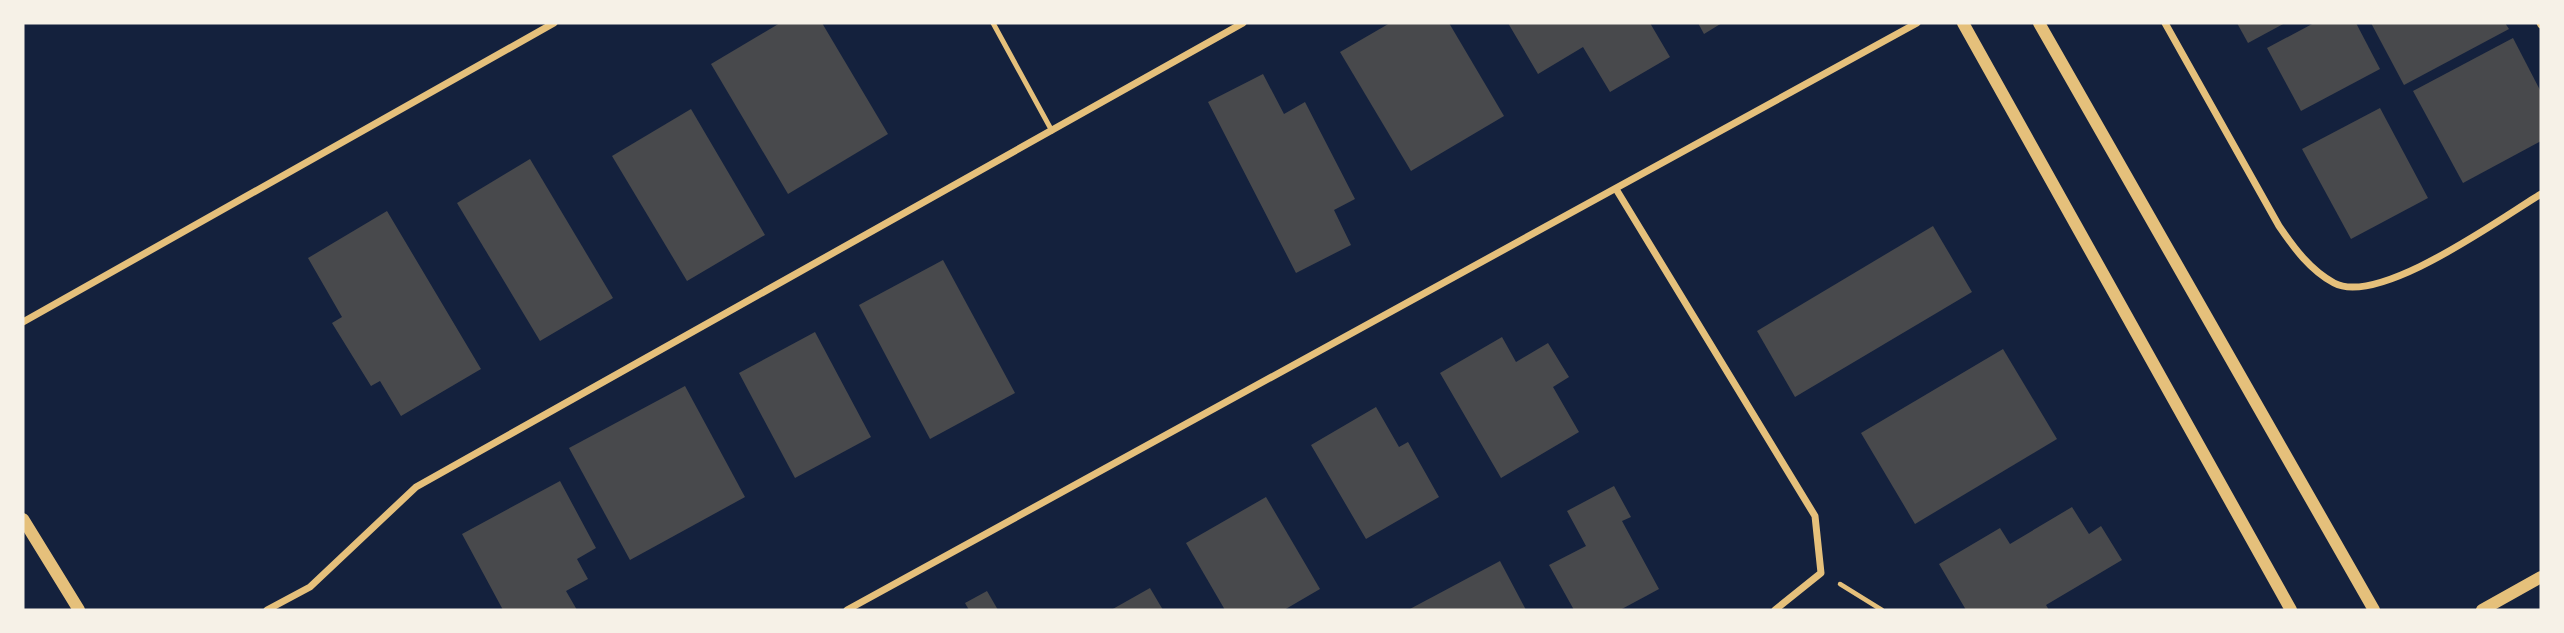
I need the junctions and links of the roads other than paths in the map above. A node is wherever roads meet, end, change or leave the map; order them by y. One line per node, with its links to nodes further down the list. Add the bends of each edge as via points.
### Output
1 (554, 23): 11 (street)
2 (993, 23): 8 (lane)
3 (1243, 23): 8 (street)
4 (1917, 23): 9 (street)
5 (1963, 23): 18 (street)
6 (2039, 23): 19 (street)
7 (2165, 23): 10 (street, via 2278,226 2299,256 2336,285 2381,285 2406,275)
8 (1052, 131): 15 (street, via 416,487 310,587)
9 (1616, 189): 16 (street); 17 (street, via 1815,516 1821,573)
10 (2541, 194)
11 (23, 322)
12 (23, 519): 14 (street)
13 (2541, 577): 20 (street)
14 (79, 610)
15 (267, 610)
16 (847, 610)
17 (1775, 610)
18 (2291, 610)
19 (2374, 610)
20 (2482, 610)

